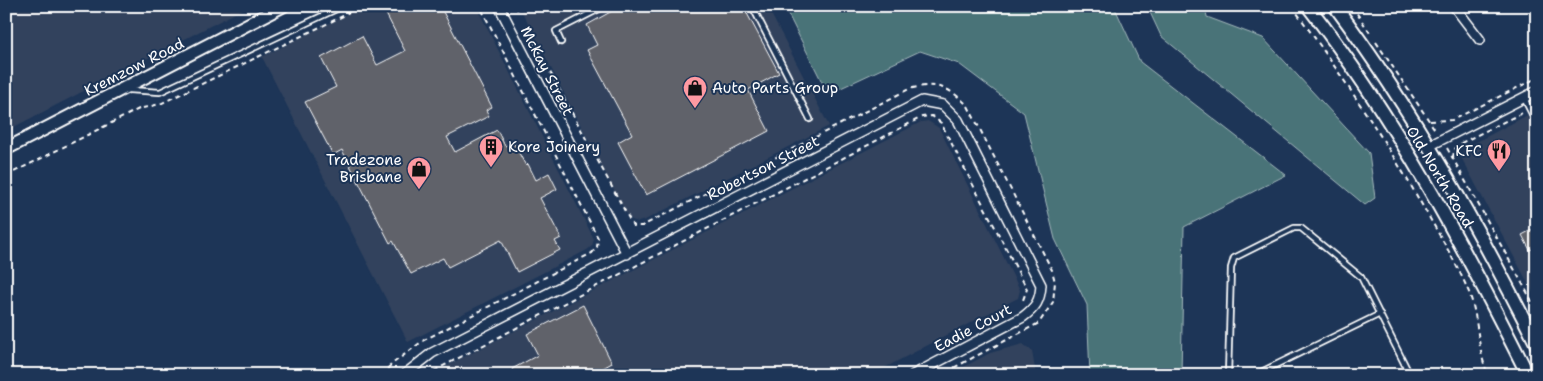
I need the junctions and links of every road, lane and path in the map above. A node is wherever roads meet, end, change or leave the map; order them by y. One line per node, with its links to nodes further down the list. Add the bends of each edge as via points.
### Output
1 (288, 6): 14 (street, Kremzow Road)
2 (343, 6): 22 (lane, via 160,92)
3 (358, 6): 15 (path)
4 (480, 6): 34 (path)
5 (499, 6): 35 (street, McKay Street)
6 (515, 6): 16 (path)
7 (605, 6): 20 (lane, via 556,32)
8 (752, 6): 26 (lane)
9 (1292, 6): 51 (path, via 1395,159 1436,230 1471,299 1479,351)
10 (1308, 6): 52 (main road, Old North Road, via 1418,170 1452,228)
11 (1335, 6): 28 (main road, Old North Road)
12 (1352, 6): 21 (path, via 1430,121 1452,120)
13 (1454, 6): 19 (street)
14 (279, 8): 22 (street, Kremzow Road)
15 (351, 12)
16 (518, 12)
17 (343, 16): 30 (path, via 160,104 139,109)
18 (529, 33): 31 (path)
19 (1480, 40)
20 (561, 42)
21 (1537, 78)
22 (123, 89): 29 (street, Kremzow Road)
23 (1537, 92): 24 (street)
24 (1524, 98): 25 (lane); 28 (street)
25 (1529, 109): 27 (lane); 38 (path, via 1458,144 1453,158)
26 (810, 118)
27 (1536, 124)
28 (1429, 146): 42 (main road, Old North Road)
29 (6, 149)
30 (6, 176)
31 (630, 221): 32 (path); 41 (path, via 633,226 642,226 909,89 939,86 955,93 968,106 1052,270 1053,302)
32 (624, 225)
33 (602, 237): 34 (path)
34 (598, 238): 43 (path, via 592,253 424,340)
35 (626, 254): 36 (street, Robertson Street, via 922,101 943,105 958,120 1041,285); 44 (street, Robertson Street, via 432,352)
36 (1040, 300): 46 (street, Eadie Court, via 1036,308 1023,318)
37 (1026, 302): 45 (path, via 1023,300 1027,289 941,123 932,116 922,116)
38 (1537, 310)
39 (1042, 313): 41 (path)
40 (1380, 314): 48 (lane, via 1361,277 1300,228 1294,228 1234,258 1230,268); 49 (lane); 50 (lane)
41 (1045, 316): 47 (path, via 1040,324)
42 (1537, 345)
43 (381, 375)
44 (404, 375)
45 (426, 375)
46 (913, 375)
47 (940, 375)
48 (1228, 375)
49 (1256, 375)
50 (1410, 375)
51 (1488, 375)
52 (1528, 375)

